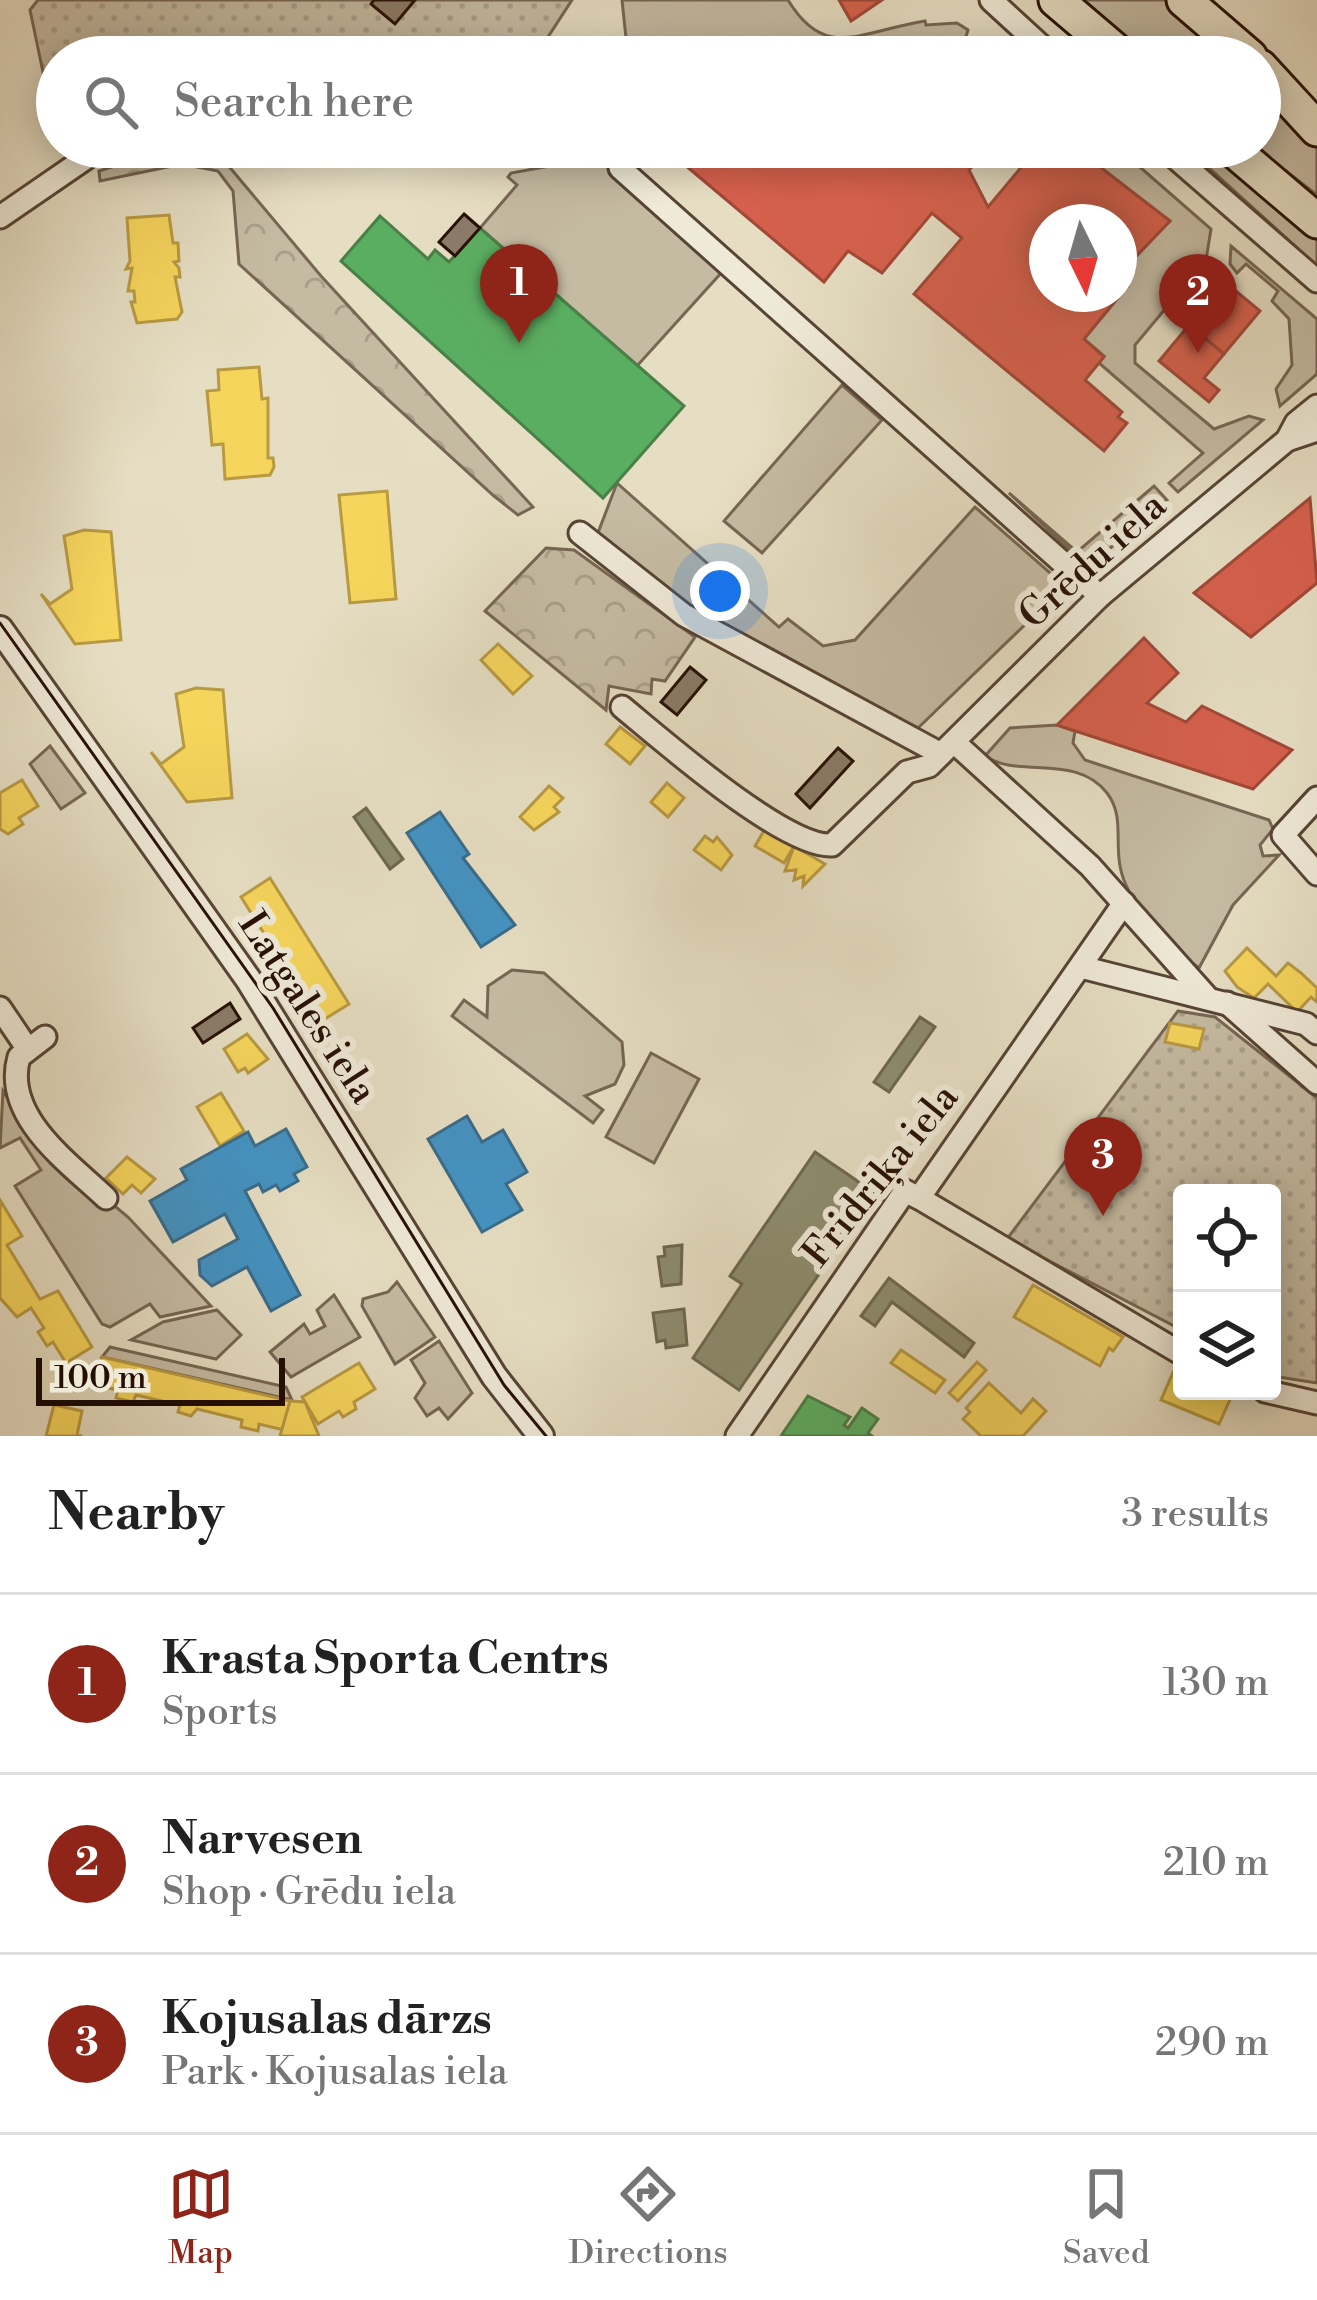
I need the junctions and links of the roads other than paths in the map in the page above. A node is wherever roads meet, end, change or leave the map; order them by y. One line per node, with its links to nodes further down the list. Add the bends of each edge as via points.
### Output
1 (991, 0): 4 (street)
2 (1184, 0): 7 (highway)
3 (1060, 4): 5 (street); 6 (highway)
4 (1030, 36)
5 (1084, 36)
6 (1098, 36)
7 (1226, 36)
8 (1281, 83): 10 (highway)
9 (1281, 89): 11 (highway)
10 (1317, 113)
11 (1317, 128)
12 (71, 168): 18 (street)
13 (620, 168): 25 (street)
14 (1188, 168): 20 (street)
15 (1255, 168): 19 (highway)
16 (1280, 168): 17 (highway)
17 (1317, 199)
18 (0, 217)
19 (1317, 221)
20 (1317, 281)
21 (1317, 406): 23 (street, Grēdu iela)
22 (1317, 430): 23 (street, Grēdu iela)
23 (1287, 440): 25 (street, Grēdu iela)
24 (580, 533): 28 (street, via 684,615)
25 (1100, 596): 28 (street, Grēdu iela)
26 (0, 629): 42 (street, Latgales iela, via 248,979 494,1376)
27 (622, 707): 28 (street, Grēdu iela, via 727,791 824,846 907,772 929,766)
28 (947, 748): 31 (street)
29 (1317, 798): 30 (street, via 1283,836)
30 (1317, 874)
31 (1124, 903): 32 (street, Fridriķa iela); 33 (street)
32 (1081, 967): 33 (street); 38 (street, Fridriķa iela)
33 (1217, 1000): 35 (street); 36 (street)
34 (0, 1008): 37 (street, via 36,1043 15,1070 25,1110)
35 (1317, 1033)
36 (1317, 1083)
37 (106, 1198)
38 (919, 1198): 39 (street); 43 (street, Fridriķa iela, via 905,1191)
39 (1173, 1349)
40 (1281, 1395): 41 (street)
41 (1317, 1403)
42 (541, 1436)
43 (736, 1436)

